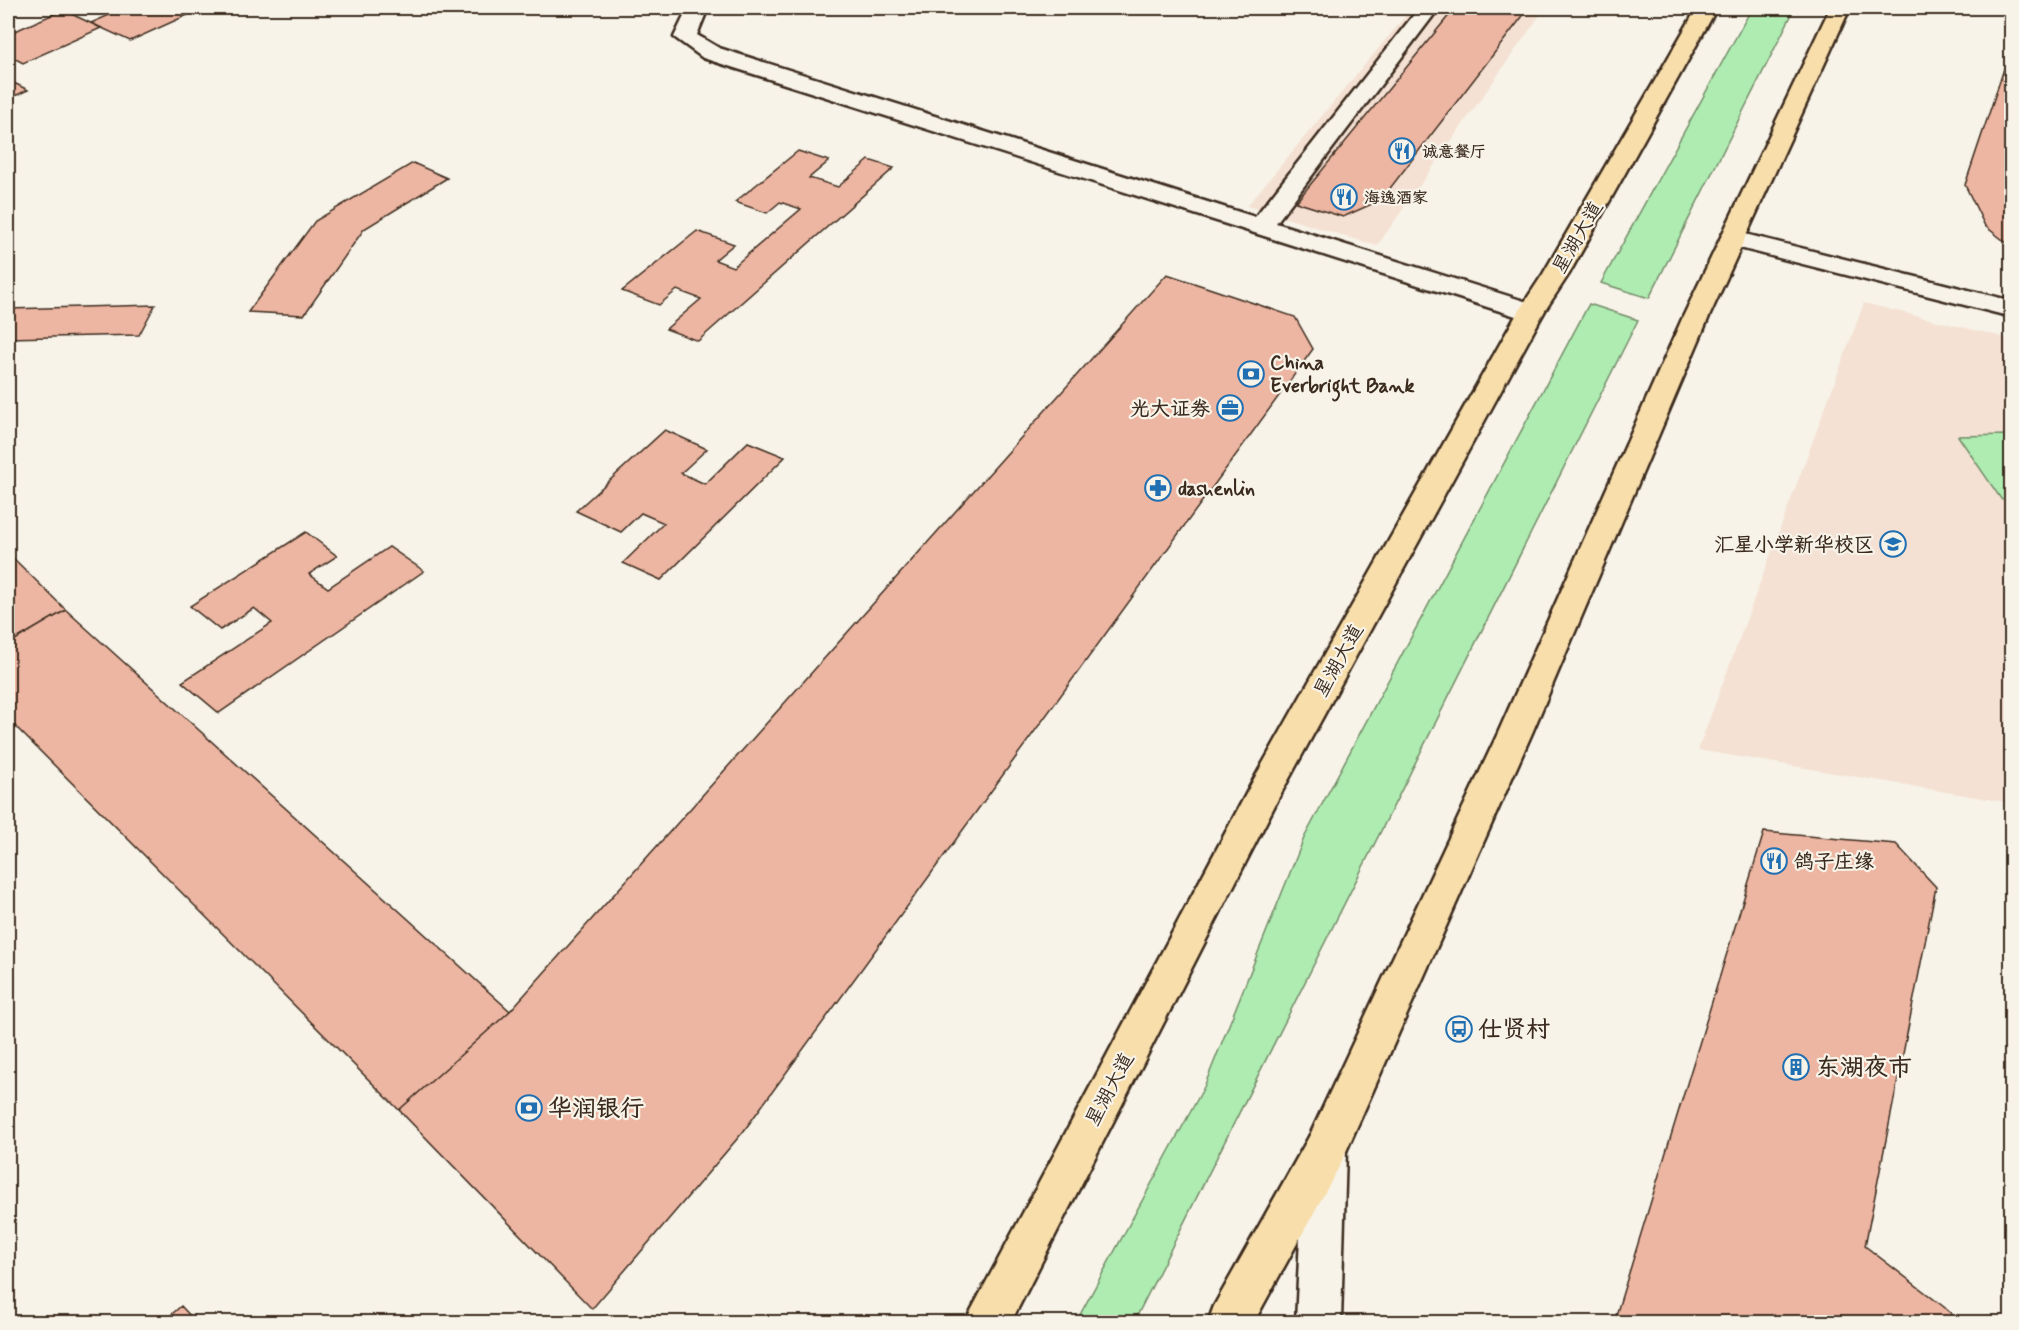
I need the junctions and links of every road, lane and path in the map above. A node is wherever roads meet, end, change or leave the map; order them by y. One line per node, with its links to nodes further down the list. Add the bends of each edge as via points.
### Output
1 (699, 8): 5 (street, via 685,37 711,53)
2 (1429, 8): 5 (street)
3 (1707, 8): 8 (main road, 星湖大道)
4 (1840, 8): 6 (main road)
5 (1262, 226): 8 (street)
6 (1733, 239): 7 (street); 9 (main road)
7 (2012, 309)
8 (1531, 312): 10 (main road, 星湖大道, via 1266,789)
9 (1325, 1150): 11 (main road); 12 (street)
10 (987, 1323)
11 (1230, 1323)
12 (1318, 1323)

